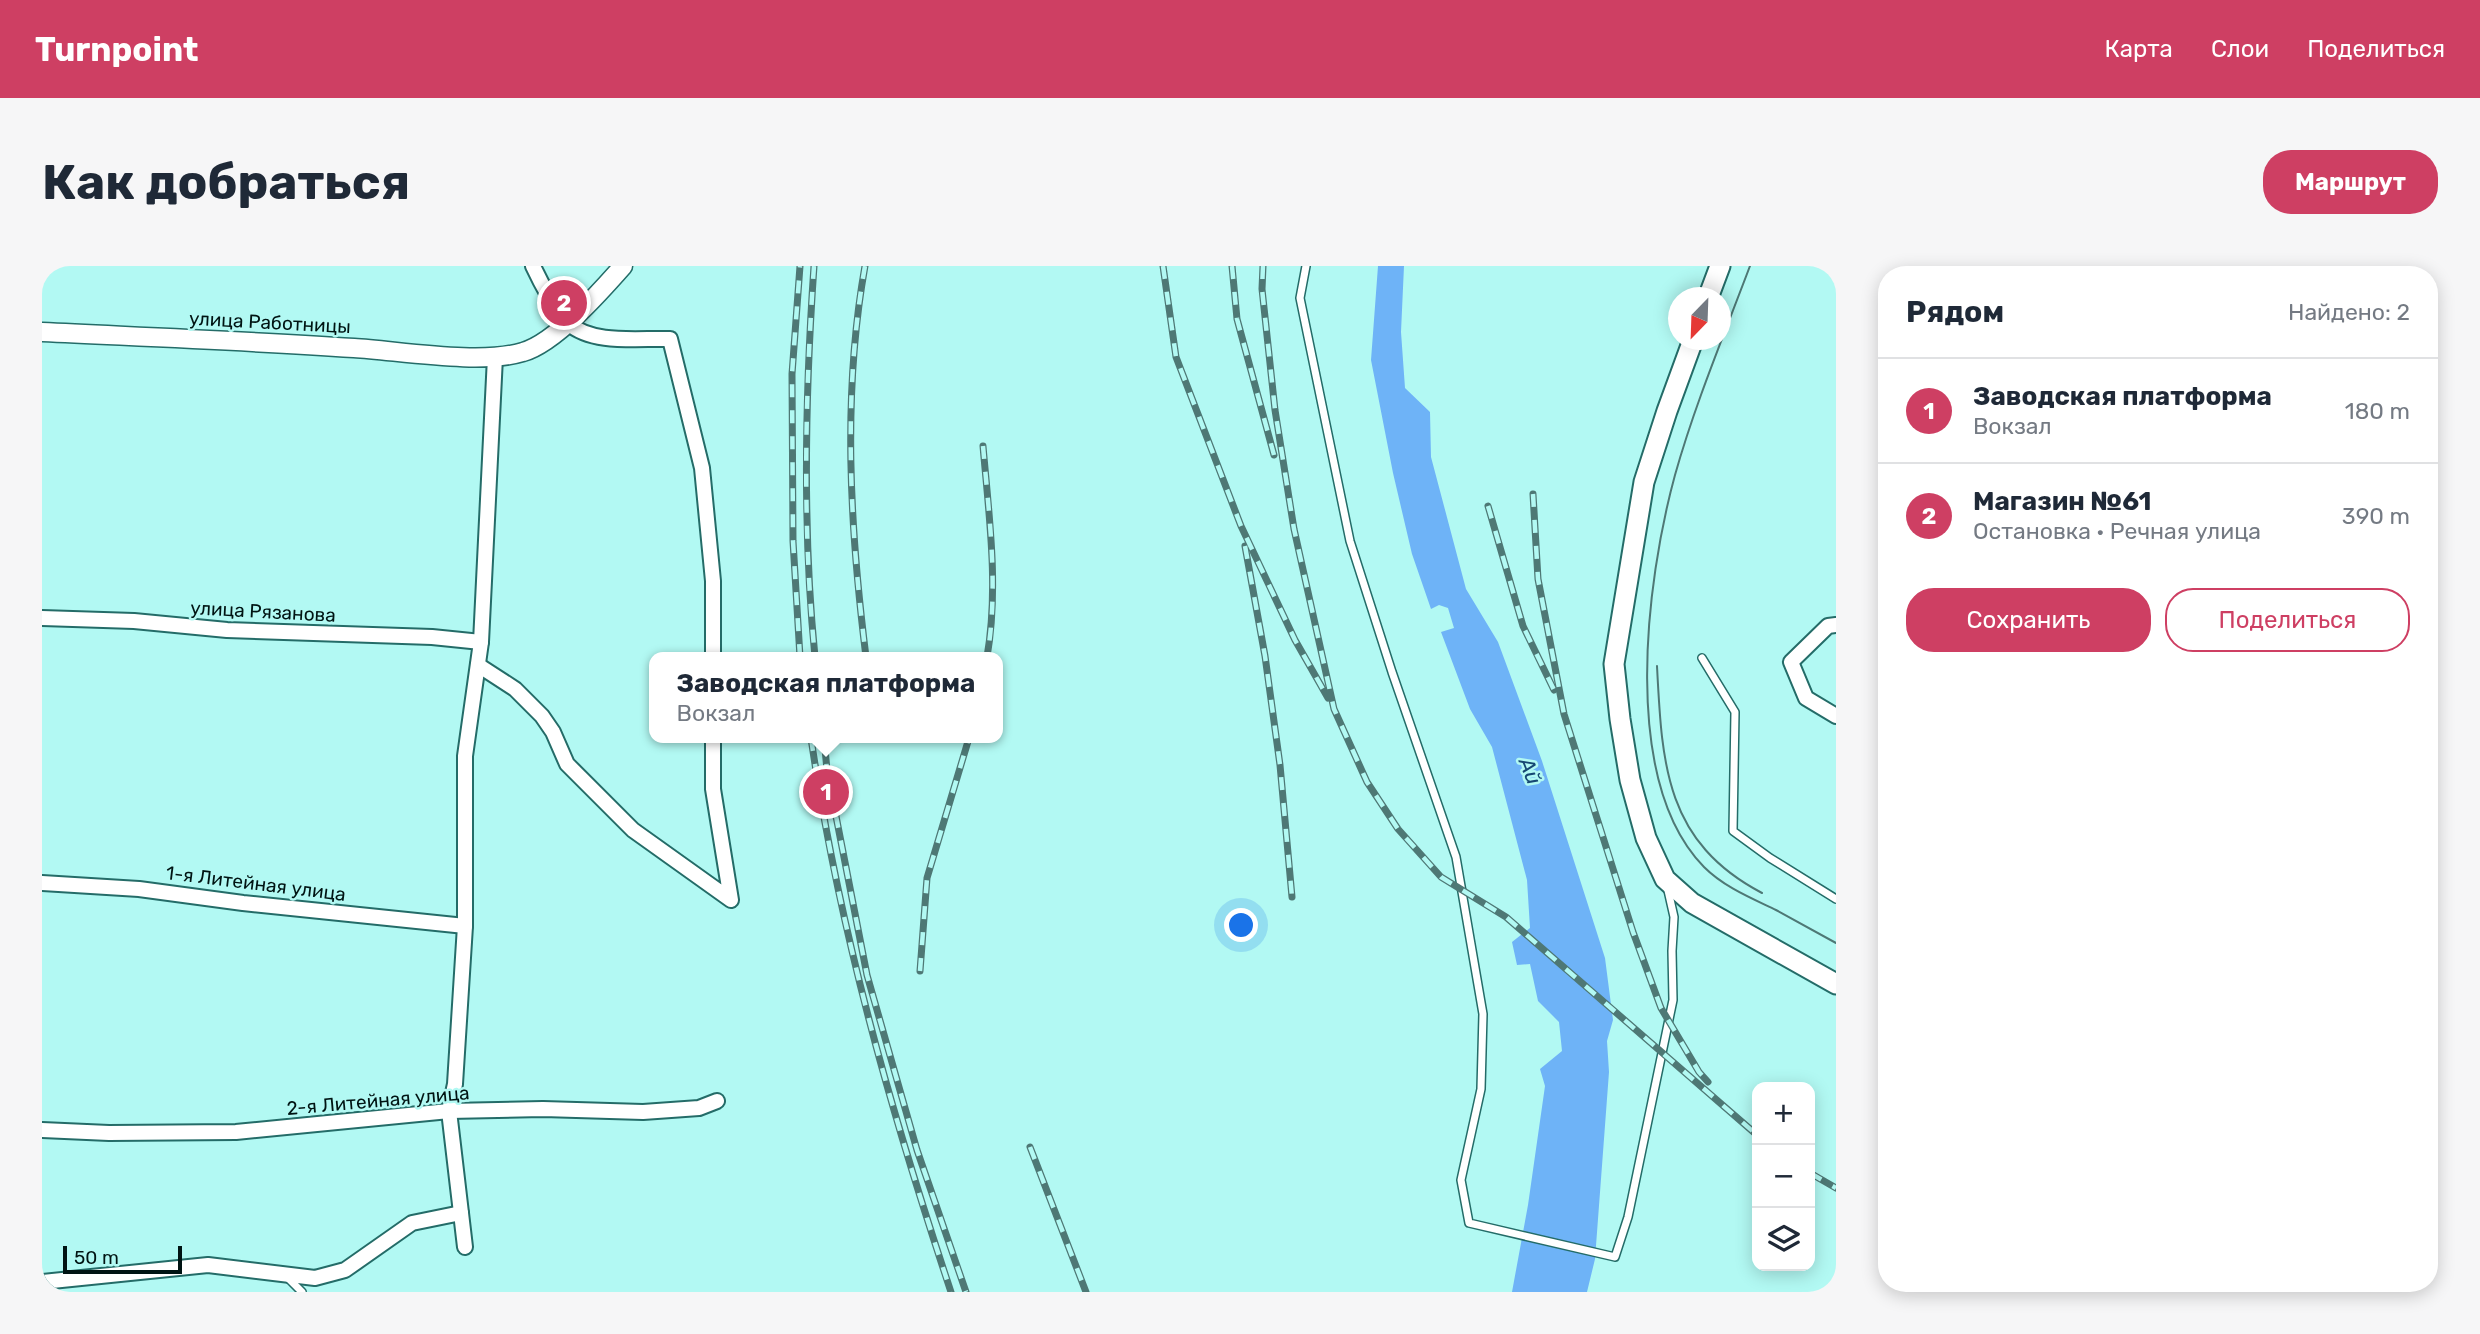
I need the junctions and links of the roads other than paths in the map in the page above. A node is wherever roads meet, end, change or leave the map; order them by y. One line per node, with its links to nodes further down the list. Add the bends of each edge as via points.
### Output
1 (533, 266): 6 (street)
2 (623, 266): 6 (street, улица Работницы)
3 (1306, 266): 18 (lane, via 1300,298 1350,541 1456,858 1483,1014 1481,1089 1461,1180 1469,1223 1615,1257 1628,1217 1674,1000 1674,917)
4 (1720, 266): 5 (main road)
5 (1713, 287)
6 (568, 323): 9 (street, улица Работницы, via 526,352); 13 (street, via 595,337 670,339 702,468 713,581)
7 (42, 332): 9 (street, улица Работницы)
8 (1690, 350): 18 (main road, via 1644,482 1614,664 1630,780 1646,838)
9 (495, 357): 12 (street)
10 (42, 618): 12 (street, улица Рязанова)
11 (1836, 625): 16 (street, via 1828,626 1791,662 1806,698)
12 (481, 642): 15 (street)
13 (713, 652)
14 (1702, 657): 20 (lane, via 1735,712 1733,831)
15 (478, 665): 17 (street, via 515,688 542,716 567,764 633,830 731,900 713,789); 21 (street, via 465,756)
16 (1836, 716)
17 (713, 743)
18 (1665, 879): 22 (main road, via 1692,903)
19 (42, 883): 21 (street, 1-я Литейная улица, via 139,889)
20 (1836, 899)
21 (465, 926): 24 (street, via 455,1084)
22 (1836, 984)
23 (717, 1101): 24 (street, 2-я Литейная улица, via 699,1108 643,1112)
24 (449, 1111): 25 (street, 2-я Литейная улица, via 236,1132); 26 (street)
25 (42, 1130)
26 (461, 1213): 27 (street); 28 (street, via 412,1223 345,1270 314,1278)
27 (465, 1247)
28 (284, 1274): 29 (street, via 208,1265); 30 (lane)
29 (42, 1282)
30 (302, 1292)

